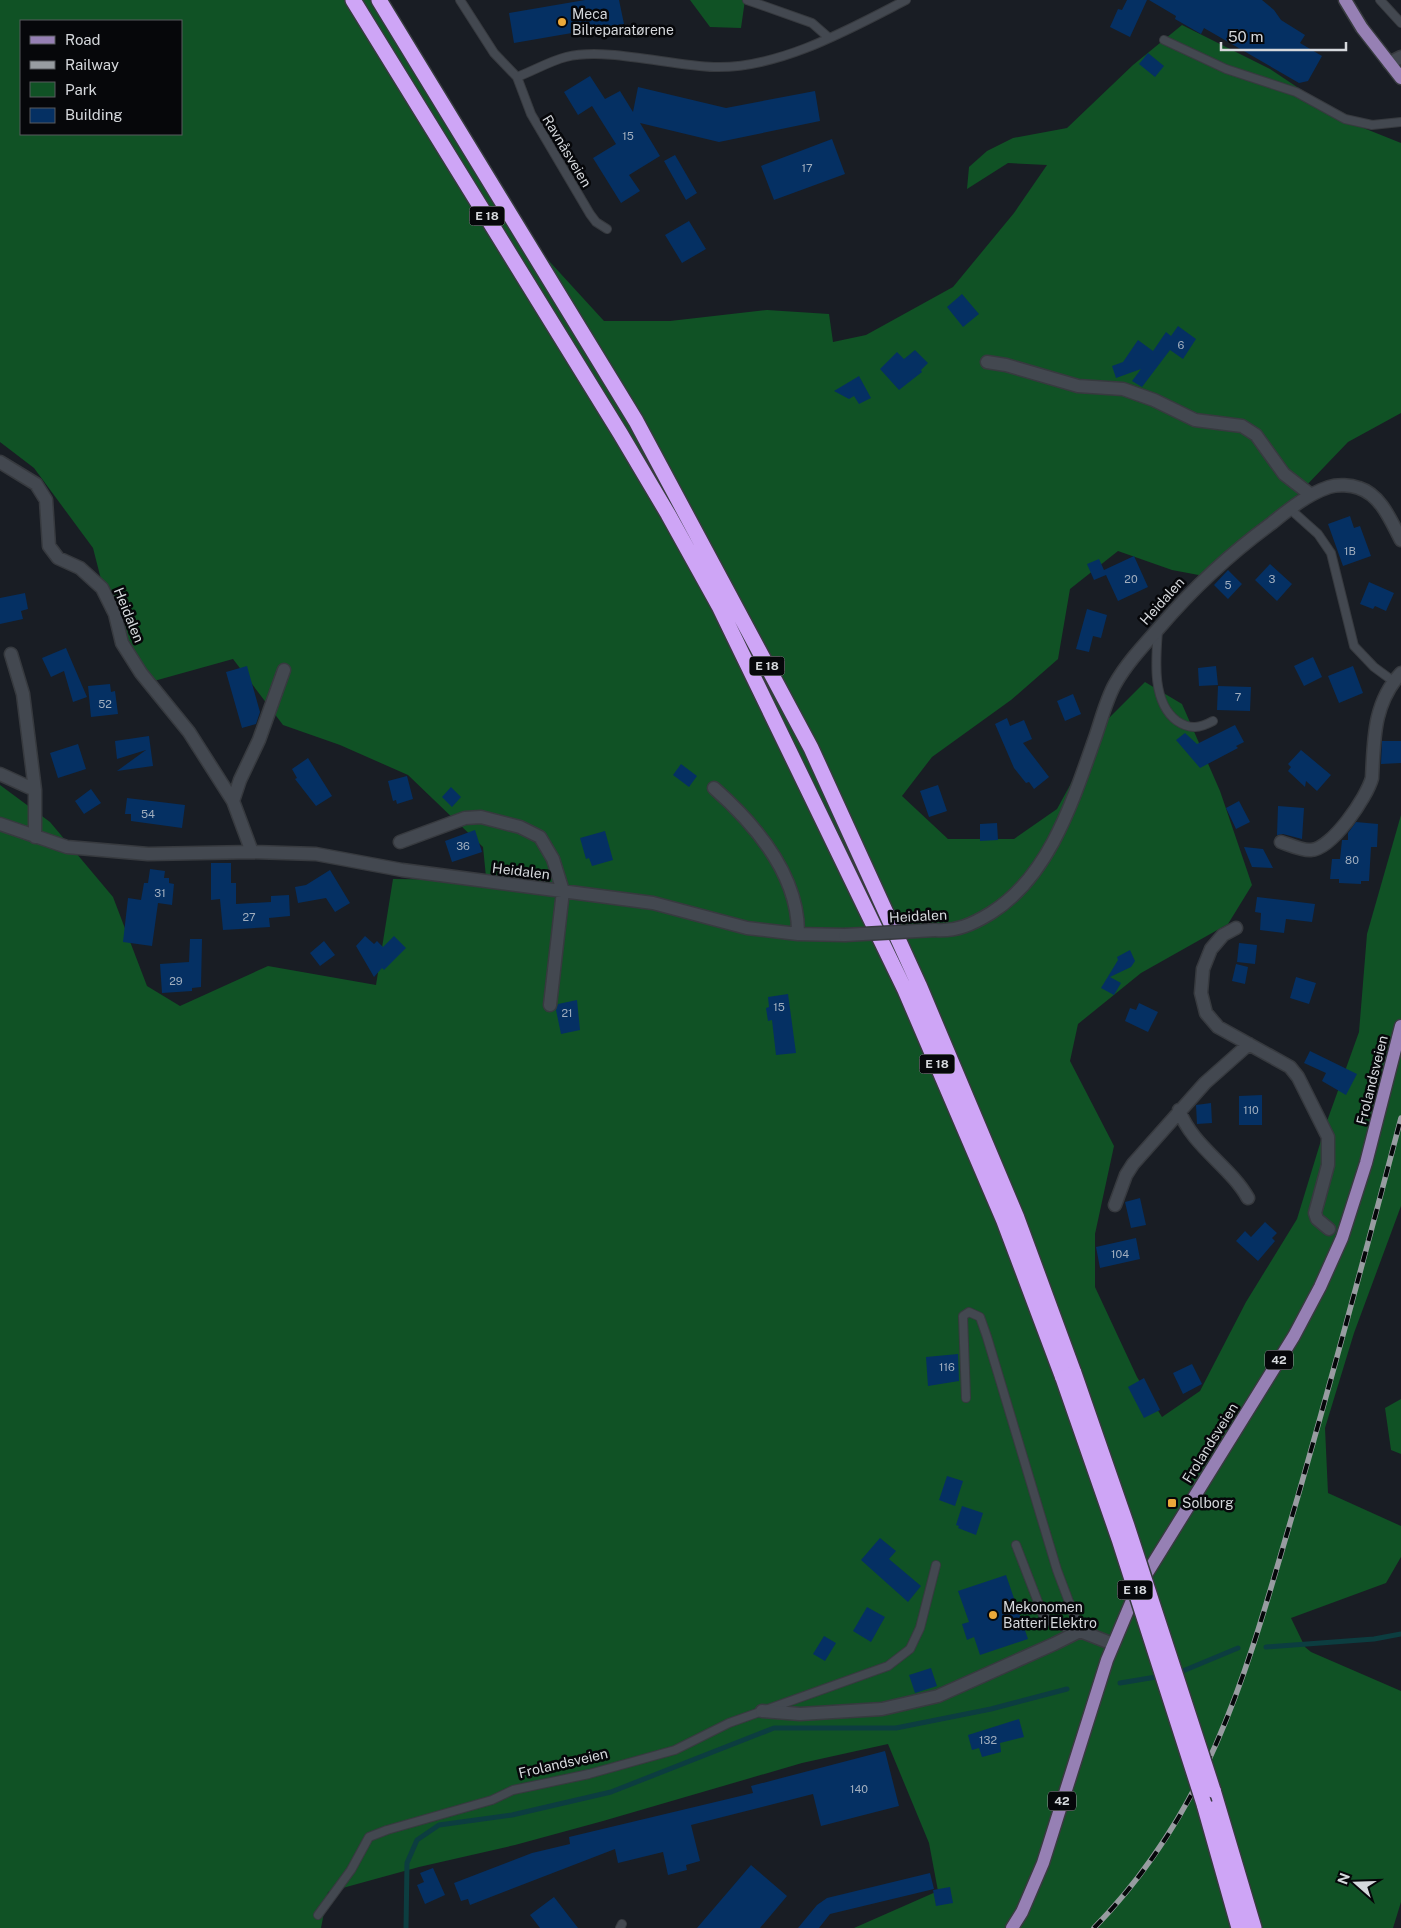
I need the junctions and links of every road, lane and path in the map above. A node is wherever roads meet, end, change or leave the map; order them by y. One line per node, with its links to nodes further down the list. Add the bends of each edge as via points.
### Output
1 (353, 0): 46 (highway, E 18, via 625,441 719,606 905,990)
2 (379, 0): 46 (highway, E 18, via 636,421 810,748 919,985 1010,1200)
3 (460, 0): 13 (lane, Ravnåsveien, via 494,53)
4 (747, 0): 9 (lane, via 812,23)
5 (906, 0): 9 (lane)
6 (1345, 0): 12 (main road)
7 (1380, 0): 8 (lane)
8 (1401, 23)
9 (828, 37): 13 (lane, via 796,52 756,63 714,67 606,56 567,57)
10 (1164, 40): 15 (lane, via 1226,69 1296,92 1345,119 1372,124)
11 (1401, 57): 12 (street)
12 (1389, 64): 14 (main road)
13 (517, 77): 16 (lane, Ravnåsveien, via 531,114 590,214)
14 (1401, 78)
15 (1401, 122)
16 (608, 229)
17 (987, 362): 19 (street, via 1078,386 1123,389 1195,420 1242,426 1256,435 1284,474)
18 (0, 462): 30 (street, Heidalen, via 36,484 46,500 48,546 58,558 80,568 102,588 122,643 141,674 189,732)
19 (1311, 496): 20 (street, Heidalen); 21 (street, Heidalen, via 1330,486 1360,488 1382,505)
20 (1290, 509): 22 (street, Heidalen, via 1214,569 1183,598); 25 (lane, via 1318,534 1331,553 1354,646 1374,667)
21 (1401, 540)
22 (1159, 628): 26 (lane, via 1156,660 1164,706 1188,727 1201,727); 38 (street, Heidalen, bridge, via 1130,660 1113,686 1080,783 1058,833 1022,887 1006,903 972,924 948,931)
23 (11, 654): 29 (street, via 23,694)
24 (284, 670): 30 (street)
25 (1397, 677): 34 (street, via 1377,716 1370,788 1358,806 1322,847 1311,851)
26 (1213, 721)
27 (0, 774): 29 (street)
28 (714, 788): 38 (street, via 736,807 760,836 787,877 794,900)
29 (35, 790): 32 (street)
30 (233, 801): 35 (street, Heidalen)
31 (0, 824): 32 (street, Heidalen)
32 (35, 837): 35 (street, Heidalen, via 67,847 108,852)
33 (400, 842): 36 (street, via 465,818 481,817 512,825 535,833 546,844)
34 (1281, 842)
35 (252, 852): 36 (street, Heidalen, via 316,854 402,870)
36 (563, 891): 38 (street, Heidalen, via 654,903 746,928); 39 (street)
37 (1236, 928): 41 (street, via 1223,935 1211,949 1203,969 1201,993 1211,1021)
38 (798, 934)
39 (550, 1005)
40 (1401, 1026): 51 (main road, Frolandsveien / 42, via 1366,1163 1342,1238 1320,1287 1294,1336 1136,1591)
41 (1249, 1044): 42 (street); 45 (street, via 1290,1067 1319,1116 1328,1137 1328,1165 1315,1213)
42 (1179, 1110): 43 (street, via 1188,1128 1242,1186); 44 (street, via 1133,1164)
43 (1248, 1198)
44 (1115, 1205)
45 (1329, 1229)
46 (1068, 1375): 55 (highway, E 18, bridge, via 1204,1804); 56 (highway, E 18, bridge, via 1127,1526)
47 (966, 1398): 50 (lane, via 963,1316 969,1312 980,1317 987,1337 1057,1570)
48 (1016, 1545): 50 (lane, via 1049,1623)
49 (936, 1564): 52 (lane, Frolandsveien, via 920,1628 910,1649 888,1666)
50 (1080, 1630): 51 (street); 52 (street, via 938,1696 882,1708 800,1714)
51 (1113, 1644): 54 (main road, Frolandsveien / 42, via 1043,1863)
52 (762, 1711): 53 (lane, Frolandsveien, via 729,1723 675,1750 504,1793 492,1800 368,1837 351,1870)
53 (318, 1915)
54 (1012, 1928)
55 (1239, 1928)
56 (1254, 1928)

